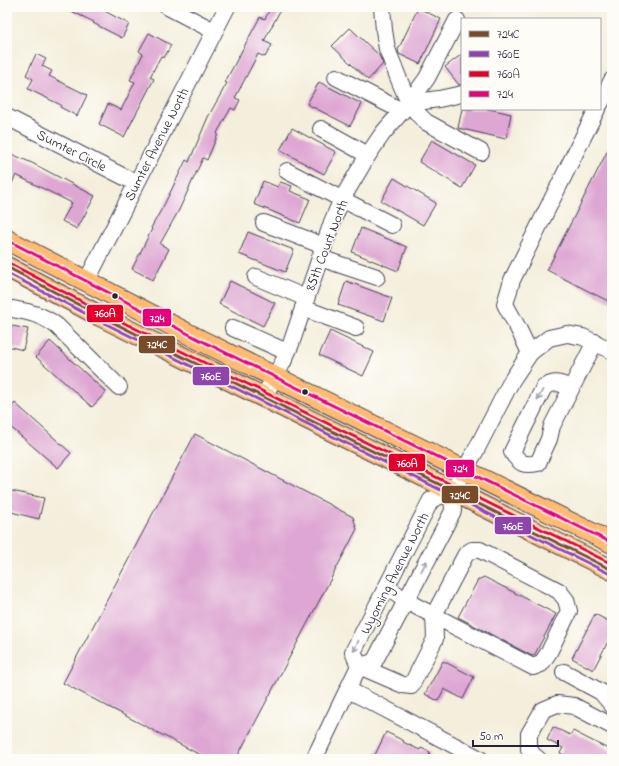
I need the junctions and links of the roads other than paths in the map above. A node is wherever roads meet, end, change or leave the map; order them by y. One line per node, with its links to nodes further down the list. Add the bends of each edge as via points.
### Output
1 (168, 7): 5 (street)
2 (226, 7): 5 (street, Sumter Avenue North)
3 (382, 7): 10 (street, via 387,49 400,82)
4 (457, 20): 10 (street, 85th Court North, via 427,78)
5 (214, 31): 17 (street, Sumter Avenue North)
6 (336, 77): 10 (street)
7 (612, 80): 9 (street)
8 (461, 94): 10 (street)
9 (601, 102)
10 (406, 107): 14 (street, via 426,122); 15 (street, 85th Court North)
11 (597, 110): 34 (street, via 512,280 505,304)
12 (7, 117): 17 (street, Sumter Circle)
13 (321, 129): 15 (street)
14 (481, 152)
15 (368, 155): 18 (street, 85th Court North)
16 (286, 171): 18 (street)
17 (136, 183): 26 (street, Sumter Avenue North)
18 (342, 199): 20 (street); 22 (street, 85th Court North)
19 (264, 223): 22 (street)
20 (392, 225)
21 (7, 240): 26 (main road)
22 (322, 252): 25 (street); 27 (street, 85th Court North)
23 (7, 267): 38 (main road)
24 (256, 277): 27 (street)
25 (377, 277)
26 (86, 282): 35 (main road)
27 (304, 303): 30 (street); 33 (street, 85th Court North)
28 (7, 308): 36 (street, via 33,313 49,320)
29 (233, 328): 33 (street)
30 (356, 328)
31 (595, 342): 32 (street); 34 (street, via 567,334 549,338); 37 (street)
32 (612, 351)
33 (288, 352): 35 (street, 85th Court North)
34 (530, 353): 39 (street, via 512,380)
35 (275, 376): 38 (street, 85th Court North); 39 (main road)
36 (119, 386)
37 (571, 388): 37 (street, one-way to 37, via 552,383 544,387 512,452 517,460 528,466 538,463 550,439 552,426)
38 (263, 398): 40 (main road)
39 (464, 470): 40 (street); 41 (main road)
40 (452, 491): 42 (main road); 43 (street, Wyoming Avenue North, via 431,500); 44 (street, Wyoming Avenue North, one-way to 40, via 453,511)
41 (612, 543)
42 (612, 570)
43 (387, 587): 44 (street); 46 (street, Wyoming Avenue North, one-way to 46, via 353,652)
44 (406, 601): 45 (street); 46 (street, Wyoming Avenue North, via 374,662)
45 (434, 615): 45 (street, via 533,667 541,664 549,652 569,612 566,600 559,591 480,550 472,550 466,554); 46 (street, via 435,639 411,686)
46 (359, 666): 48 (street)
47 (564, 672): 49 (street, via 601,692)
48 (348, 690): 52 (street); 53 (street)
49 (612, 705)
50 (612, 726): 51 (street, via 574,706 557,704 543,710 530,734)
51 (533, 754)
52 (316, 758)
53 (480, 759)

